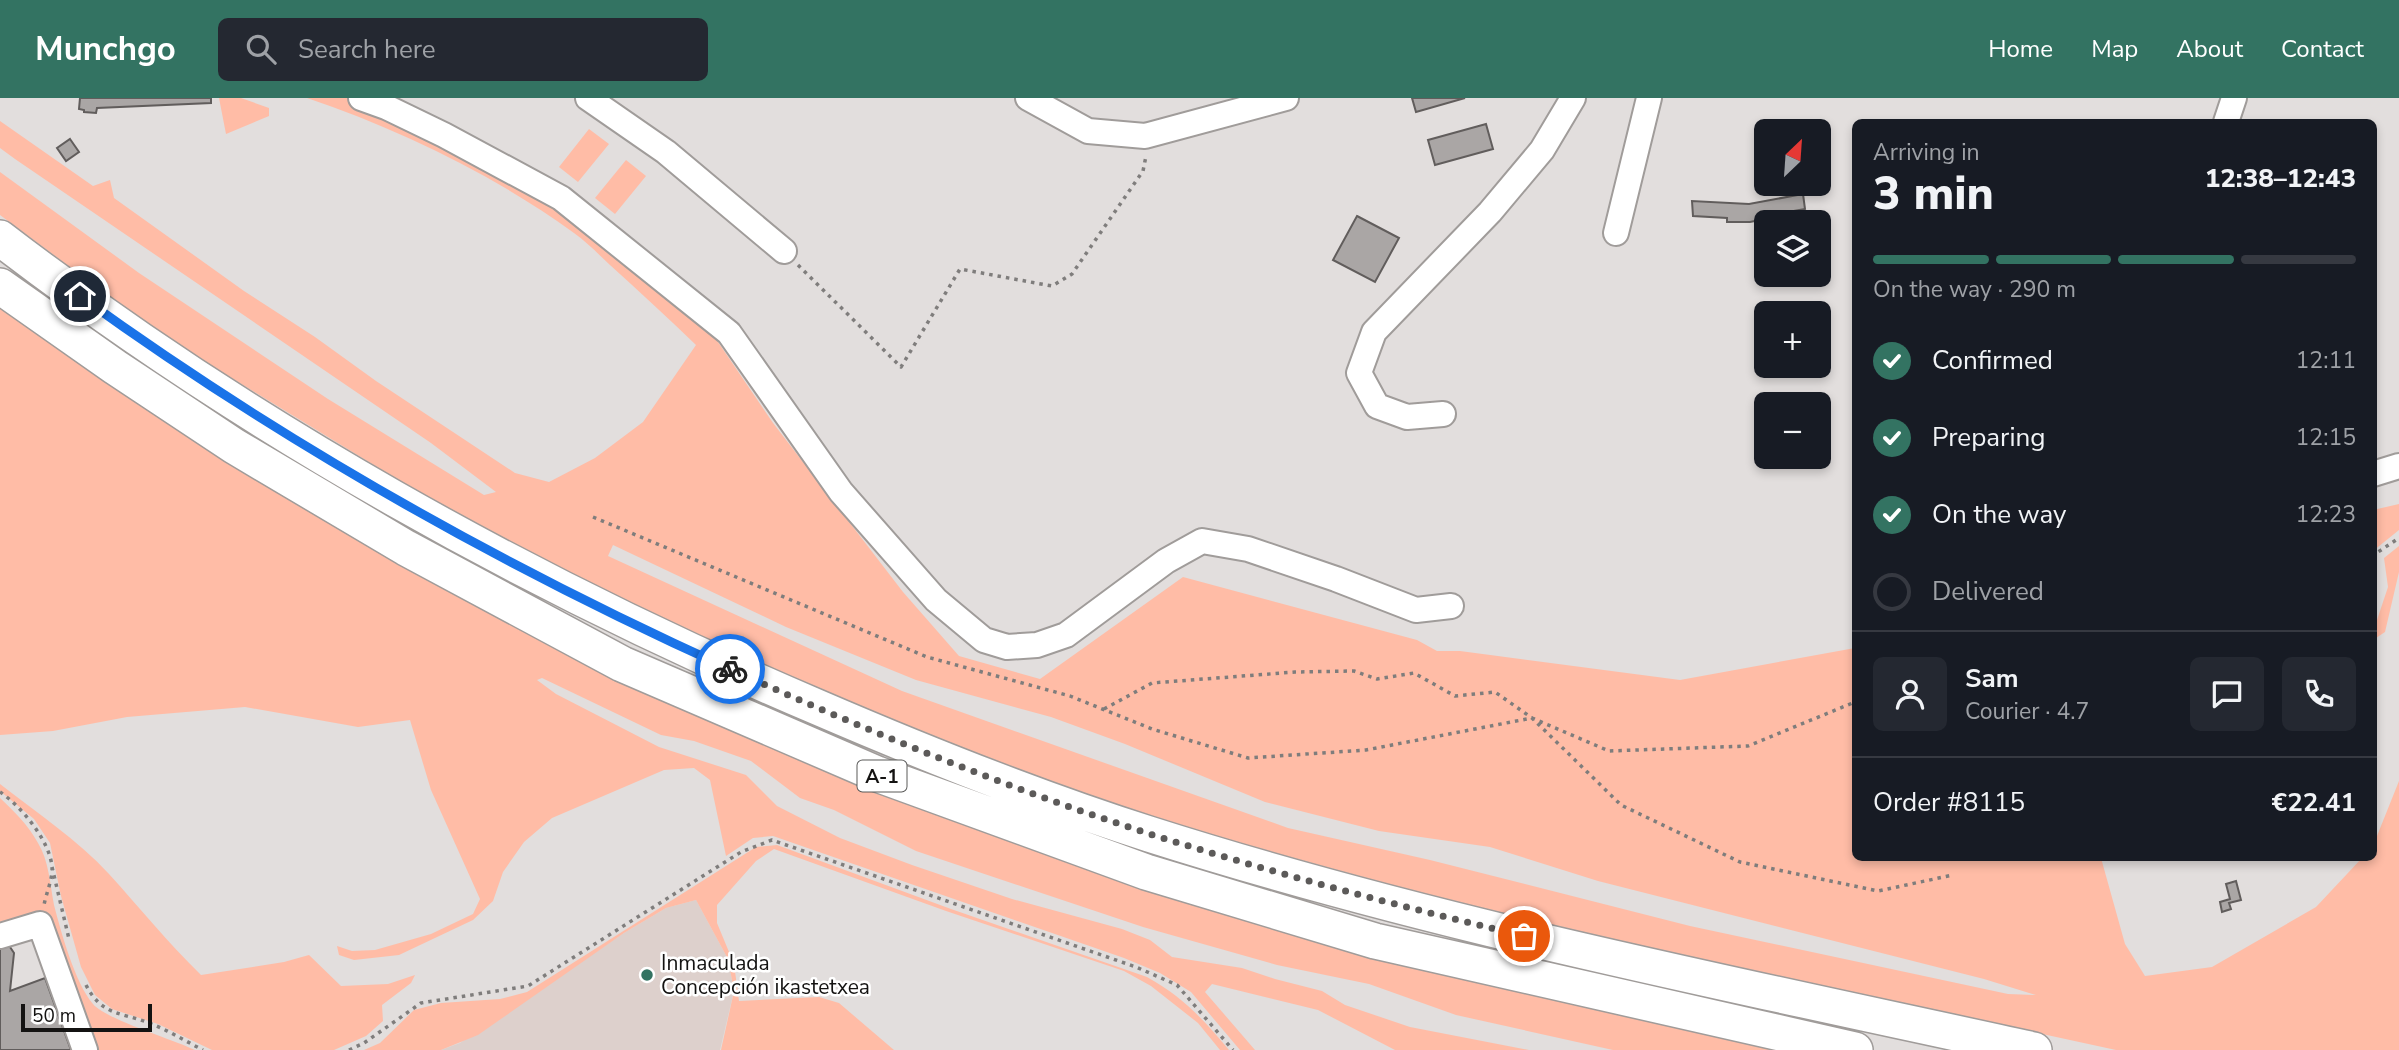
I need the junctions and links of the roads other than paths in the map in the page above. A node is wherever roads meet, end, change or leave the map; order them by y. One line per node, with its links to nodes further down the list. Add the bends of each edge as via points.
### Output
1 (361, 98): 16 (street, via 444,135 561,198 729,333 841,492 936,600 984,640 1007,647 1037,645 1066,635 1166,561 1202,541 1248,549 1416,610)
2 (588, 98): 11 (street, via 666,152)
3 (1028, 98): 4 (street, via 1088,131 1144,136)
4 (1286, 98)
5 (1573, 98): 13 (street, via 1542,149 1490,212 1374,332 1359,373 1377,406 1408,417)
6 (1649, 98): 9 (street)
7 (2234, 98): 8 (street)
8 (2227, 119)
9 (1616, 233)
10 (0, 238): 20 (highway, A-1, via 221,391 422,513 637,627 897,741 1150,834 1395,905)
11 (784, 251)
12 (0, 286): 19 (highway, A-1, via 234,446 407,548 622,664 877,774 1146,873 1375,941)
13 (1443, 414)
14 (2399, 466): 15 (street)
15 (2377, 473)
16 (1451, 606)
17 (0, 936): 18 (street, via 40,924)
18 (85, 1050)
19 (1854, 1050)
20 (2034, 1050)

